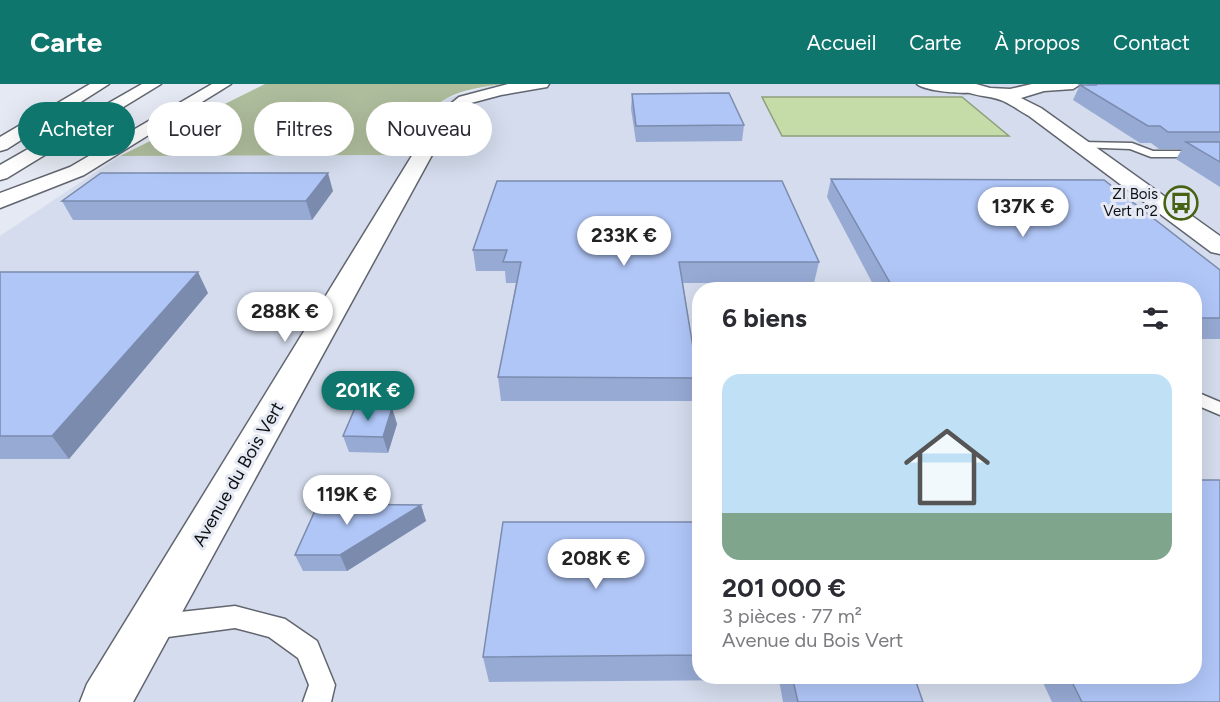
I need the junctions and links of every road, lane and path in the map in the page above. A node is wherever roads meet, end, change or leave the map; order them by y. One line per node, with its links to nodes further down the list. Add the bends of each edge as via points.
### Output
1 (101, 84): 11 (main road)
2 (153, 84): 13 (main road)
3 (223, 84): 14 (main road, via 77,171)
4 (541, 84): 18 (main road, Avenue du Bois Vert, via 465,100 443,119)
5 (925, 84): 7 (main road)
6 (1073, 84): 9 (main road)
7 (969, 86): 9 (main road, via 1003,94)
8 (173, 90): 14 (main road)
9 (1032, 94): 10 (main road)
10 (1081, 145): 12 (lane, via 1132,146 1151,154); 15 (main road)
11 (0, 146)
12 (1220, 154)
13 (0, 174)
14 (0, 199)
15 (1220, 247)
16 (1202, 401): 17 (lane)
17 (1220, 409)
18 (149, 628): 19 (main road, Avenue du Bois Vert); 20 (lane, via 235,617 276,627 308,650 322,685)
19 (105, 702)
20 (317, 702)

